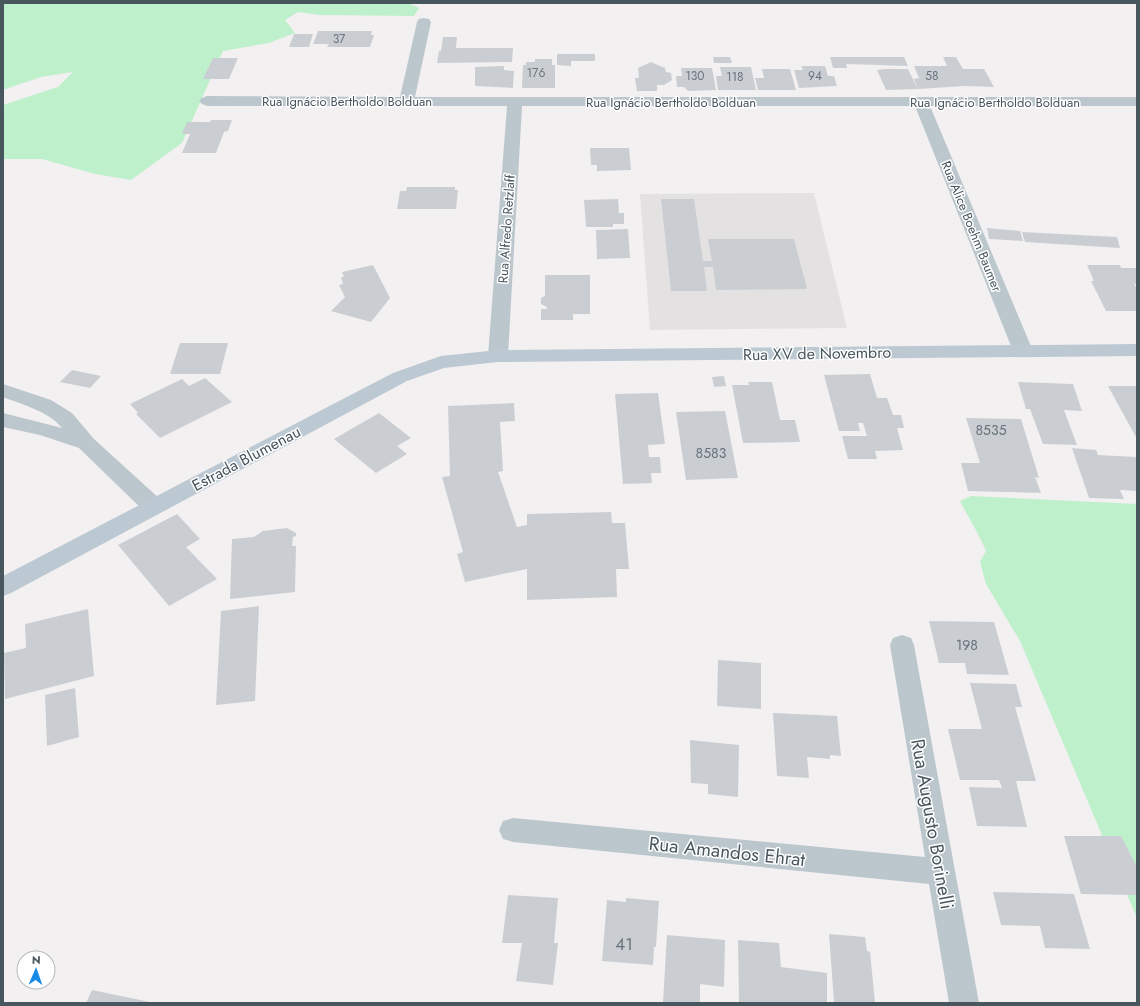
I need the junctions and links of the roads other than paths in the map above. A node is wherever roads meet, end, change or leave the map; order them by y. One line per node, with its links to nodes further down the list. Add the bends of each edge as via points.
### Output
1 (424, 22): 3 (street)
2 (207, 101): 3 (street, Rua Ignácio Bertholdo Bolduan)
3 (407, 101): 4 (street, Rua Ignácio Bertholdo Bolduan)
4 (515, 102): 5 (street, Rua Ignácio Bertholdo Bolduan); 9 (street, Rua Alfredo Retzlaff)
5 (921, 102): 6 (street, Rua Ignácio Bertholdo Bolduan); 8 (street, Rua Alice Boehm Baumer)
6 (1135, 102)
7 (1137, 350): 8 (street, Rua XV de Novembro)
8 (1023, 351): 9 (street, Rua XV de Novembro)
9 (498, 356): 13 (street, Estrada Blumenau, via 441,362 400,377)
10 (3, 390): 12 (street, via 44,405 65,418)
11 (3, 420): 12 (street)
12 (87, 444): 13 (street)
13 (153, 506): 14 (street, Estrada Blumenau)
14 (3, 587)
15 (902, 645): 17 (street, Rua Augusto Borinelli)
16 (513, 830): 17 (street, Rua Amandos Ehrat)
17 (941, 872): 18 (street, Rua Augusto Borinelli)
18 (964, 1003)

